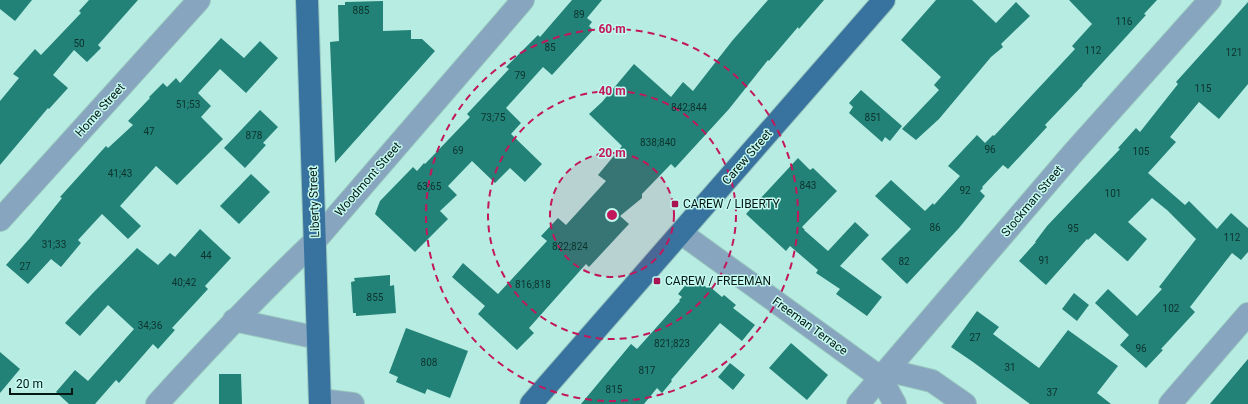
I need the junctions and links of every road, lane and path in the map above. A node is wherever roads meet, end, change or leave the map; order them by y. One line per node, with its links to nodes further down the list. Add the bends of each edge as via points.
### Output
1 (199, 0): 6 (street, Home Street)
2 (307, 0): 8 (main road, Liberty Street)
3 (523, 0): 8 (street, Woodmont Street)
4 (884, 0): 7 (main road, Carew Street)
5 (1210, 0): 12 (street, Stockman Street, via 1073,153)
6 (0, 220)
7 (681, 233): 12 (street, Freeman Terrace); 16 (main road, Carew Street)
8 (315, 241): 10 (street, Woodmont Street); 11 (main road, Liberty Street)
9 (1248, 314): 20 (street)
10 (234, 320): 11 (street); 14 (street, Woodmont Street)
11 (318, 338): 13 (main road, Liberty Street)
12 (881, 378): 17 (street, Stockman Street); 18 (street, Freeman Terrace); 19 (street, via 899,373 932,381)
13 (320, 402): 15 (street)
14 (157, 404)
15 (353, 404)
16 (531, 404)
17 (858, 404)
18 (895, 404)
19 (966, 404)
20 (1170, 404)

